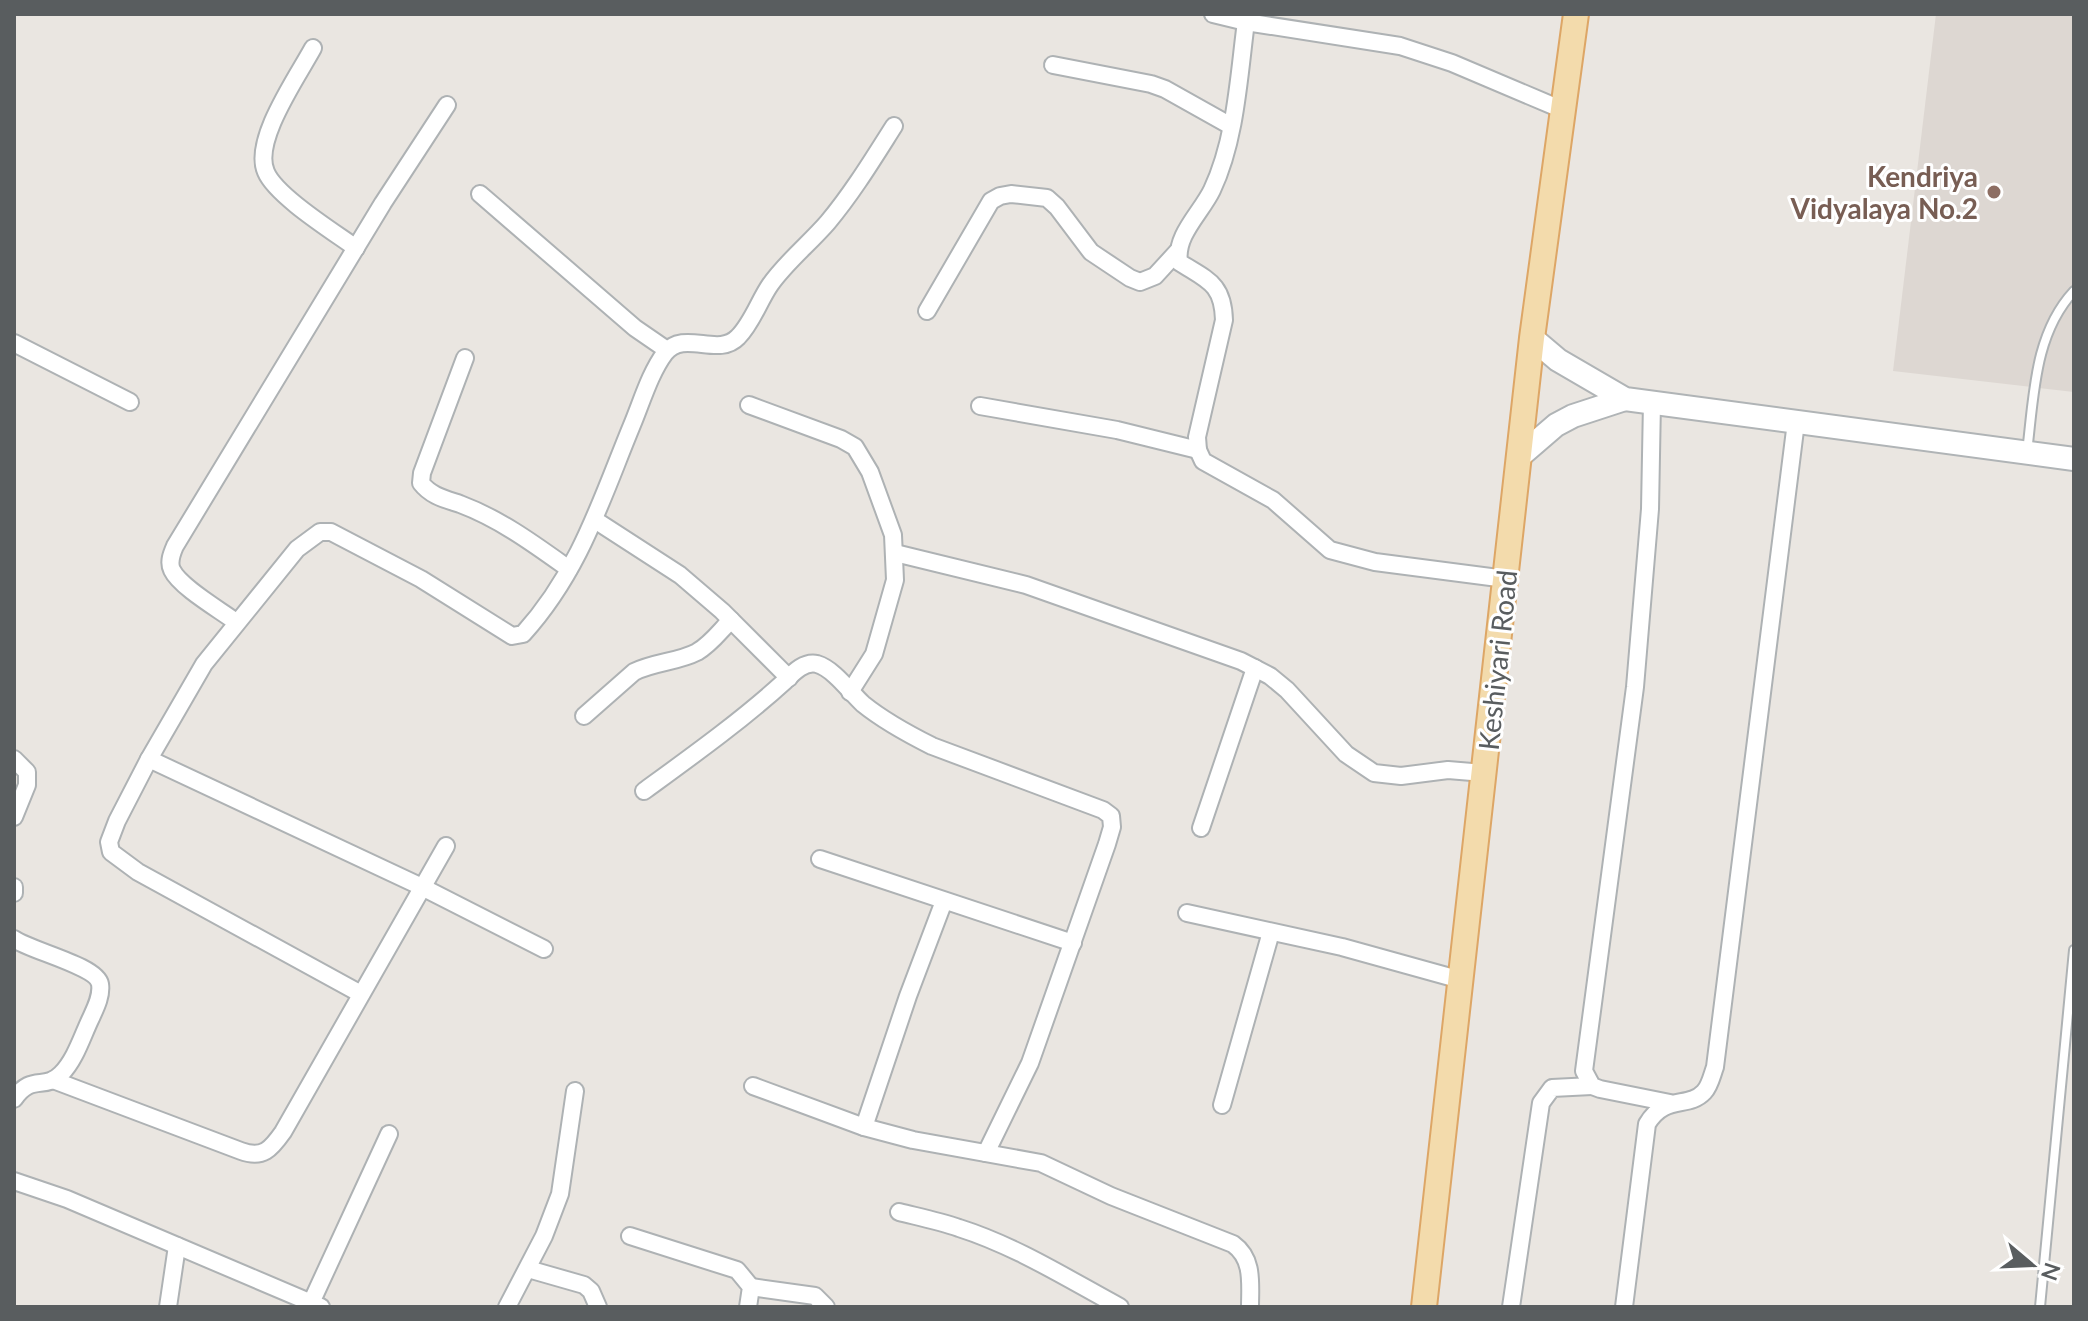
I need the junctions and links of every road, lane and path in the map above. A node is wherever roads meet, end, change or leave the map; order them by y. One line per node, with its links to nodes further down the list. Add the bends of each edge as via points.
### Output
1 (1213, 14): 3 (street)
2 (1576, 14): 7 (main road, Keshiyari Road)
3 (1246, 18): 7 (street, via 1400,46); 9 (street)
4 (313, 48): 11 (street, via 268,132 262,163 273,183)
5 (1053, 65): 9 (street, via 1151,84)
6 (447, 105): 11 (street)
7 (1563, 110): 15 (main road, Keshiyari Road)
8 (894, 126): 17 (street, via 830,219 772,282 740,335 729,344 687,342)
9 (1231, 126): 12 (street, via 1212,192)
10 (480, 194): 17 (street)
11 (356, 248): 34 (street, via 170,561 172,571 190,588)
12 (1177, 252): 14 (street, via 1155,276 1140,282 1091,252 1047,198 1000,196 991,201); 25 (street, via 1179,262 1217,288 1224,301)
13 (2074, 291): 26 (lane, via 2060,306 2041,350)
14 (927, 311)
15 (1532, 338): 19 (street, via 1558,360); 27 (main road, Keshiyari Road)
16 (14, 343): 20 (street)
17 (667, 350): 29 (street)
18 (465, 358): 31 (street, via 421,483 436,496 494,519)
19 (1625, 399): 21 (street); 27 (street, via 1556,425)
20 (130, 402)
21 (1652, 402): 24 (street); 59 (street, via 1650,509 1635,687 1585,1060)
22 (749, 405): 30 (street, via 855,447 870,472)
23 (980, 406): 25 (street)
24 (1796, 422): 26 (street); 62 (street, via 1715,1067 1704,1092)
25 (1198, 450): 32 (street, via 1203,461 1273,500 1330,550 1375,562)
26 (2027, 452): 28 (street)
27 (1520, 456): 32 (main road, Keshiyari Road)
28 (2074, 459)
29 (595, 520): 31 (street); 33 (street, via 680,575)
30 (895, 553): 35 (street, via 1026,585); 37 (street, via 895,580 881,632)
31 (569, 569): 34 (street, via 530,626 512,636 421,579 331,532 320,532 297,549)
32 (1506, 579): 41 (main road, Keshiyari Road)
33 (731, 620): 36 (street); 38 (street, via 696,653 634,672)
34 (236, 622): 40 (street, via 204,664)
35 (1255, 668): 41 (street, via 1287,690 1346,754 1374,773); 44 (street)
36 (789, 678): 37 (street, via 807,664 817,664); 42 (street)
37 (850, 692): 52 (street, via 895,727 932,746 1111,816 1107,844)
38 (584, 716)
39 (14, 759): 43 (street, via 27,772 27,785)
40 (149, 759): 47 (street); 56 (street, via 117,821 111,852 138,872)
41 (1484, 773): 55 (main road, Keshiyari Road)
42 (644, 791)
43 (14, 817)
44 (1201, 828)
45 (446, 846): 47 (street)
46 (820, 859): 48 (street)
47 (422, 887): 53 (street); 56 (street)
48 (944, 901): 52 (street); 64 (street)
49 (1187, 913): 50 (street)
50 (1271, 932): 55 (street); 63 (street)
51 (14, 939): 57 (street, via 86,970 100,985 96,1007 70,1062)
52 (1073, 943): 66 (street, via 1030,1063)
53 (544, 949)
54 (2074, 950): 84 (lane)
55 (1461, 980): 81 (main road, Keshiyari Road)
56 (361, 994): 57 (street, via 283,1132 263,1154 241,1151)
57 (53, 1080): 61 (street, via 31,1082)
58 (753, 1086): 64 (street)
59 (1592, 1086): 62 (street); 82 (street, via 1552,1088 1541,1103)
60 (575, 1091): 71 (street, via 560,1194)
61 (14, 1099)
62 (1672, 1104): 83 (street, via 1660,1108 1647,1124)
63 (1222, 1105)
64 (864, 1127): 66 (street)
65 (389, 1134): 73 (street)
66 (986, 1153): 80 (street, via 1041,1163 1233,1244 1247,1259)
67 (14, 1181): 70 (street)
68 (899, 1212): 79 (street, via 985,1238)
69 (630, 1236): 72 (street, via 737,1270)
70 (177, 1246): 73 (street); 74 (street)
71 (528, 1269): 75 (street); 76 (street, via 584,1285)
72 (751, 1287): 77 (street); 78 (street, via 815,1296)
73 (316, 1305)
74 (168, 1307)
75 (507, 1307)
76 (598, 1307)
77 (748, 1307)
78 (826, 1307)
79 (1120, 1307)
80 (1250, 1307)
81 (1424, 1307)
82 (1511, 1307)
83 (1624, 1307)
84 (2040, 1307)

